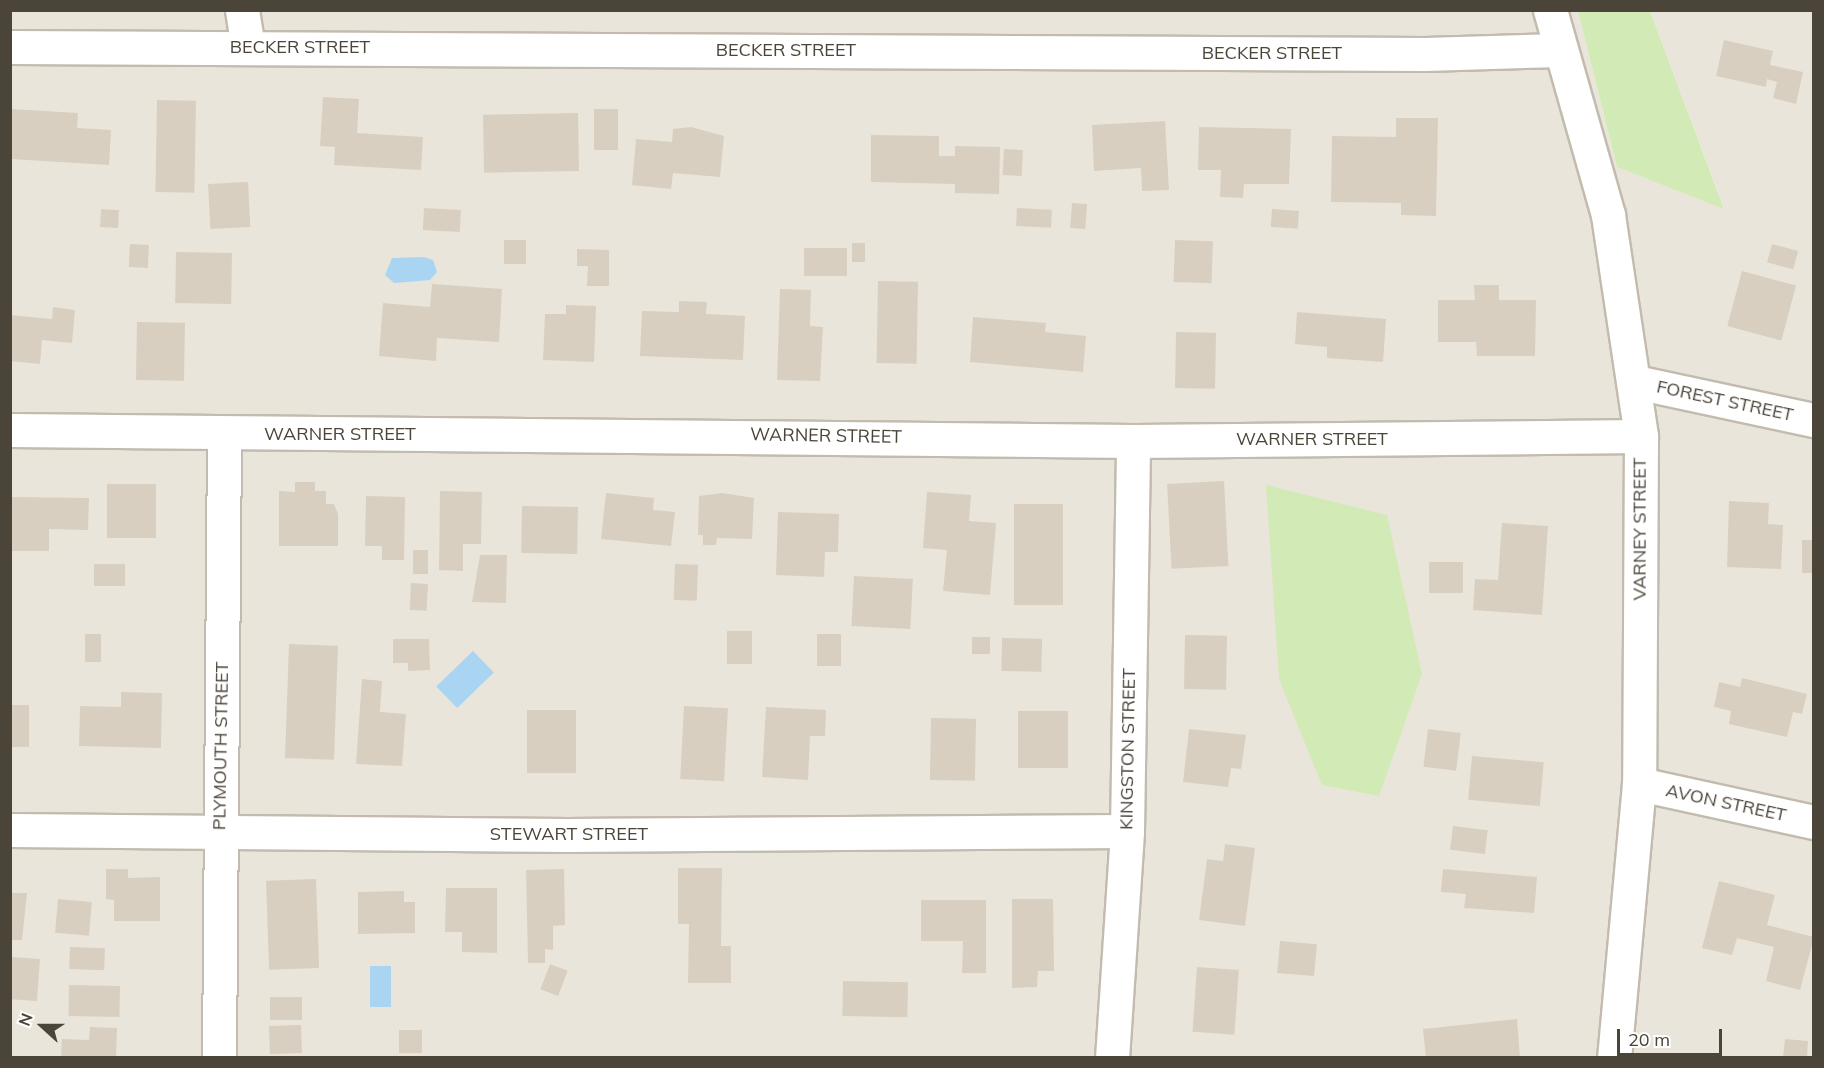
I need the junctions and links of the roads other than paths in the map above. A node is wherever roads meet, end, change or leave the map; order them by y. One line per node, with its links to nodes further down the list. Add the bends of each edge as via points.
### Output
1 (242, 10): 4 (street)
2 (1550, 10): 5 (street, VARNEY STREET)
3 (10, 47): 4 (street, BECKER STREET)
4 (248, 47): 5 (street, BECKER STREET, via 1425,54)
5 (1561, 50): 6 (street, VARNEY STREET, via 1608,215)
6 (1636, 382): 7 (street, FOREST STREET); 10 (street, VARNEY STREET)
7 (1814, 420)
8 (10, 430): 9 (street, WARNER STREET)
9 (224, 434): 11 (street, WARNER STREET); 16 (street, PLYMOUTH STREET)
10 (1641, 436): 11 (street, WARNER STREET); 12 (street, VARNEY STREET)
11 (1133, 441): 15 (street, KINGSTON STREET)
12 (1638, 784): 13 (street, AVON STREET); 19 (street, VARNEY STREET)
13 (1814, 822)
14 (10, 830): 16 (street, STEWART STREET)
15 (1127, 831): 16 (street, STEWART STREET); 18 (street, KINGSTON STREET)
16 (220, 832): 17 (street, PLYMOUTH STREET)
17 (219, 1058)
18 (1112, 1058)
19 (1614, 1058)

